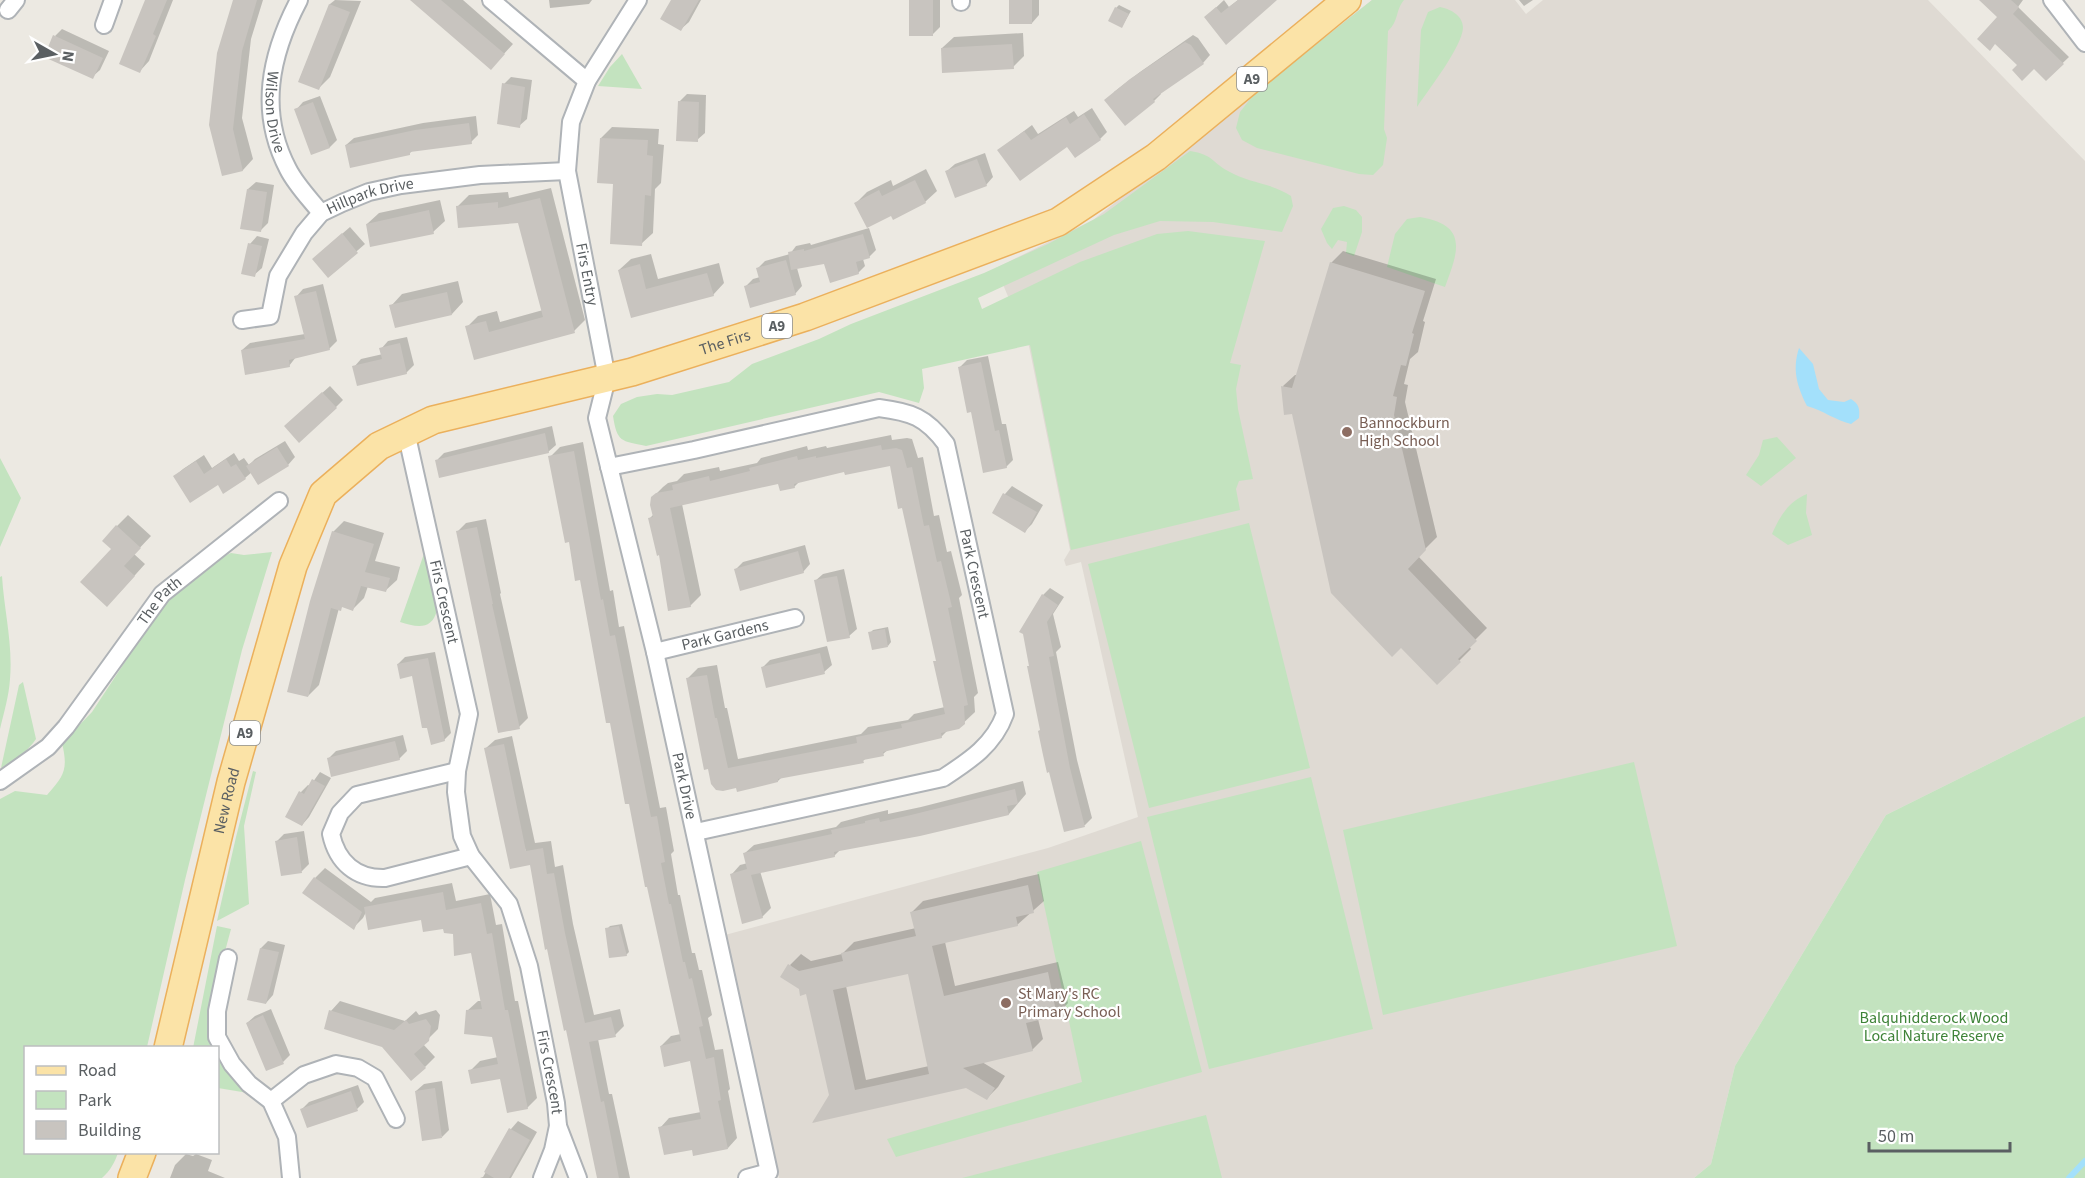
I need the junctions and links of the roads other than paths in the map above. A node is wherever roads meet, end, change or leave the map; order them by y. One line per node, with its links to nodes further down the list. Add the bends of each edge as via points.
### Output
1 (113, 0): 7 (street)
2 (298, 0): 11 (street, Wilson Drive, via 274,60 269,95 273,133 288,170)
3 (491, 0): 9 (street)
4 (639, 0): 9 (street, Firs Entry)
5 (1347, 0): 13 (main road, The Firs / A9, via 1156,157 1058,222 805,317)
6 (2052, 0): 8 (street)
7 (104, 25)
8 (2085, 43)
9 (587, 81): 10 (street, Firs Entry, via 571,122)
10 (567, 171): 11 (street, Hillpark Drive, via 480,175 401,185 369,192); 13 (street, Firs Entry)
11 (321, 213): 12 (street, Hillpark Drive, via 304,232 278,276 270,316)
12 (242, 320)
13 (607, 378): 14 (main road, The Firs / A9, via 435,419); 16 (street, Park Drive, via 597,418)
14 (406, 432): 15 (main road, The Firs / A9); 20 (street, Firs Crescent, via 469,714)
15 (378, 447): 25 (main road, New Road / A9, via 323,495 293,566 231,782)
16 (609, 467): 19 (street, Park Drive); 22 (street, Park Crescent, via 879,408 921,418 946,444 1005,714 1002,722 978,755 943,778)
17 (279, 501): 21 (street, The Path, via 162,594 66,727 48,747)
18 (795, 618): 19 (street, Park Gardens)
19 (655, 652): 22 (street, Park Drive)
20 (457, 771): 23 (street, Firs Crescent, via 457,810); 23 (street, via 357,795 340,813 331,834 338,856 359,874 372,878)
21 (0, 782)
22 (696, 832): 34 (street, Park Drive, via 769,1172)
23 (471, 856): 28 (street, Firs Crescent, via 509,904 529,966)
24 (228, 958): 26 (street, via 217,1011 217,1037 232,1064)
25 (168, 1046)
26 (271, 1101): 27 (street, via 304,1075 336,1064 358,1068 375,1078); 31 (street, via 287,1137)
27 (396, 1119)
28 (558, 1126): 32 (street, Firs Crescent); 33 (street, Firs Crescent)
29 (141, 1154): 30 (main road)
30 (132, 1178)
31 (291, 1178)
32 (542, 1178)
33 (578, 1178)
34 (747, 1178)

